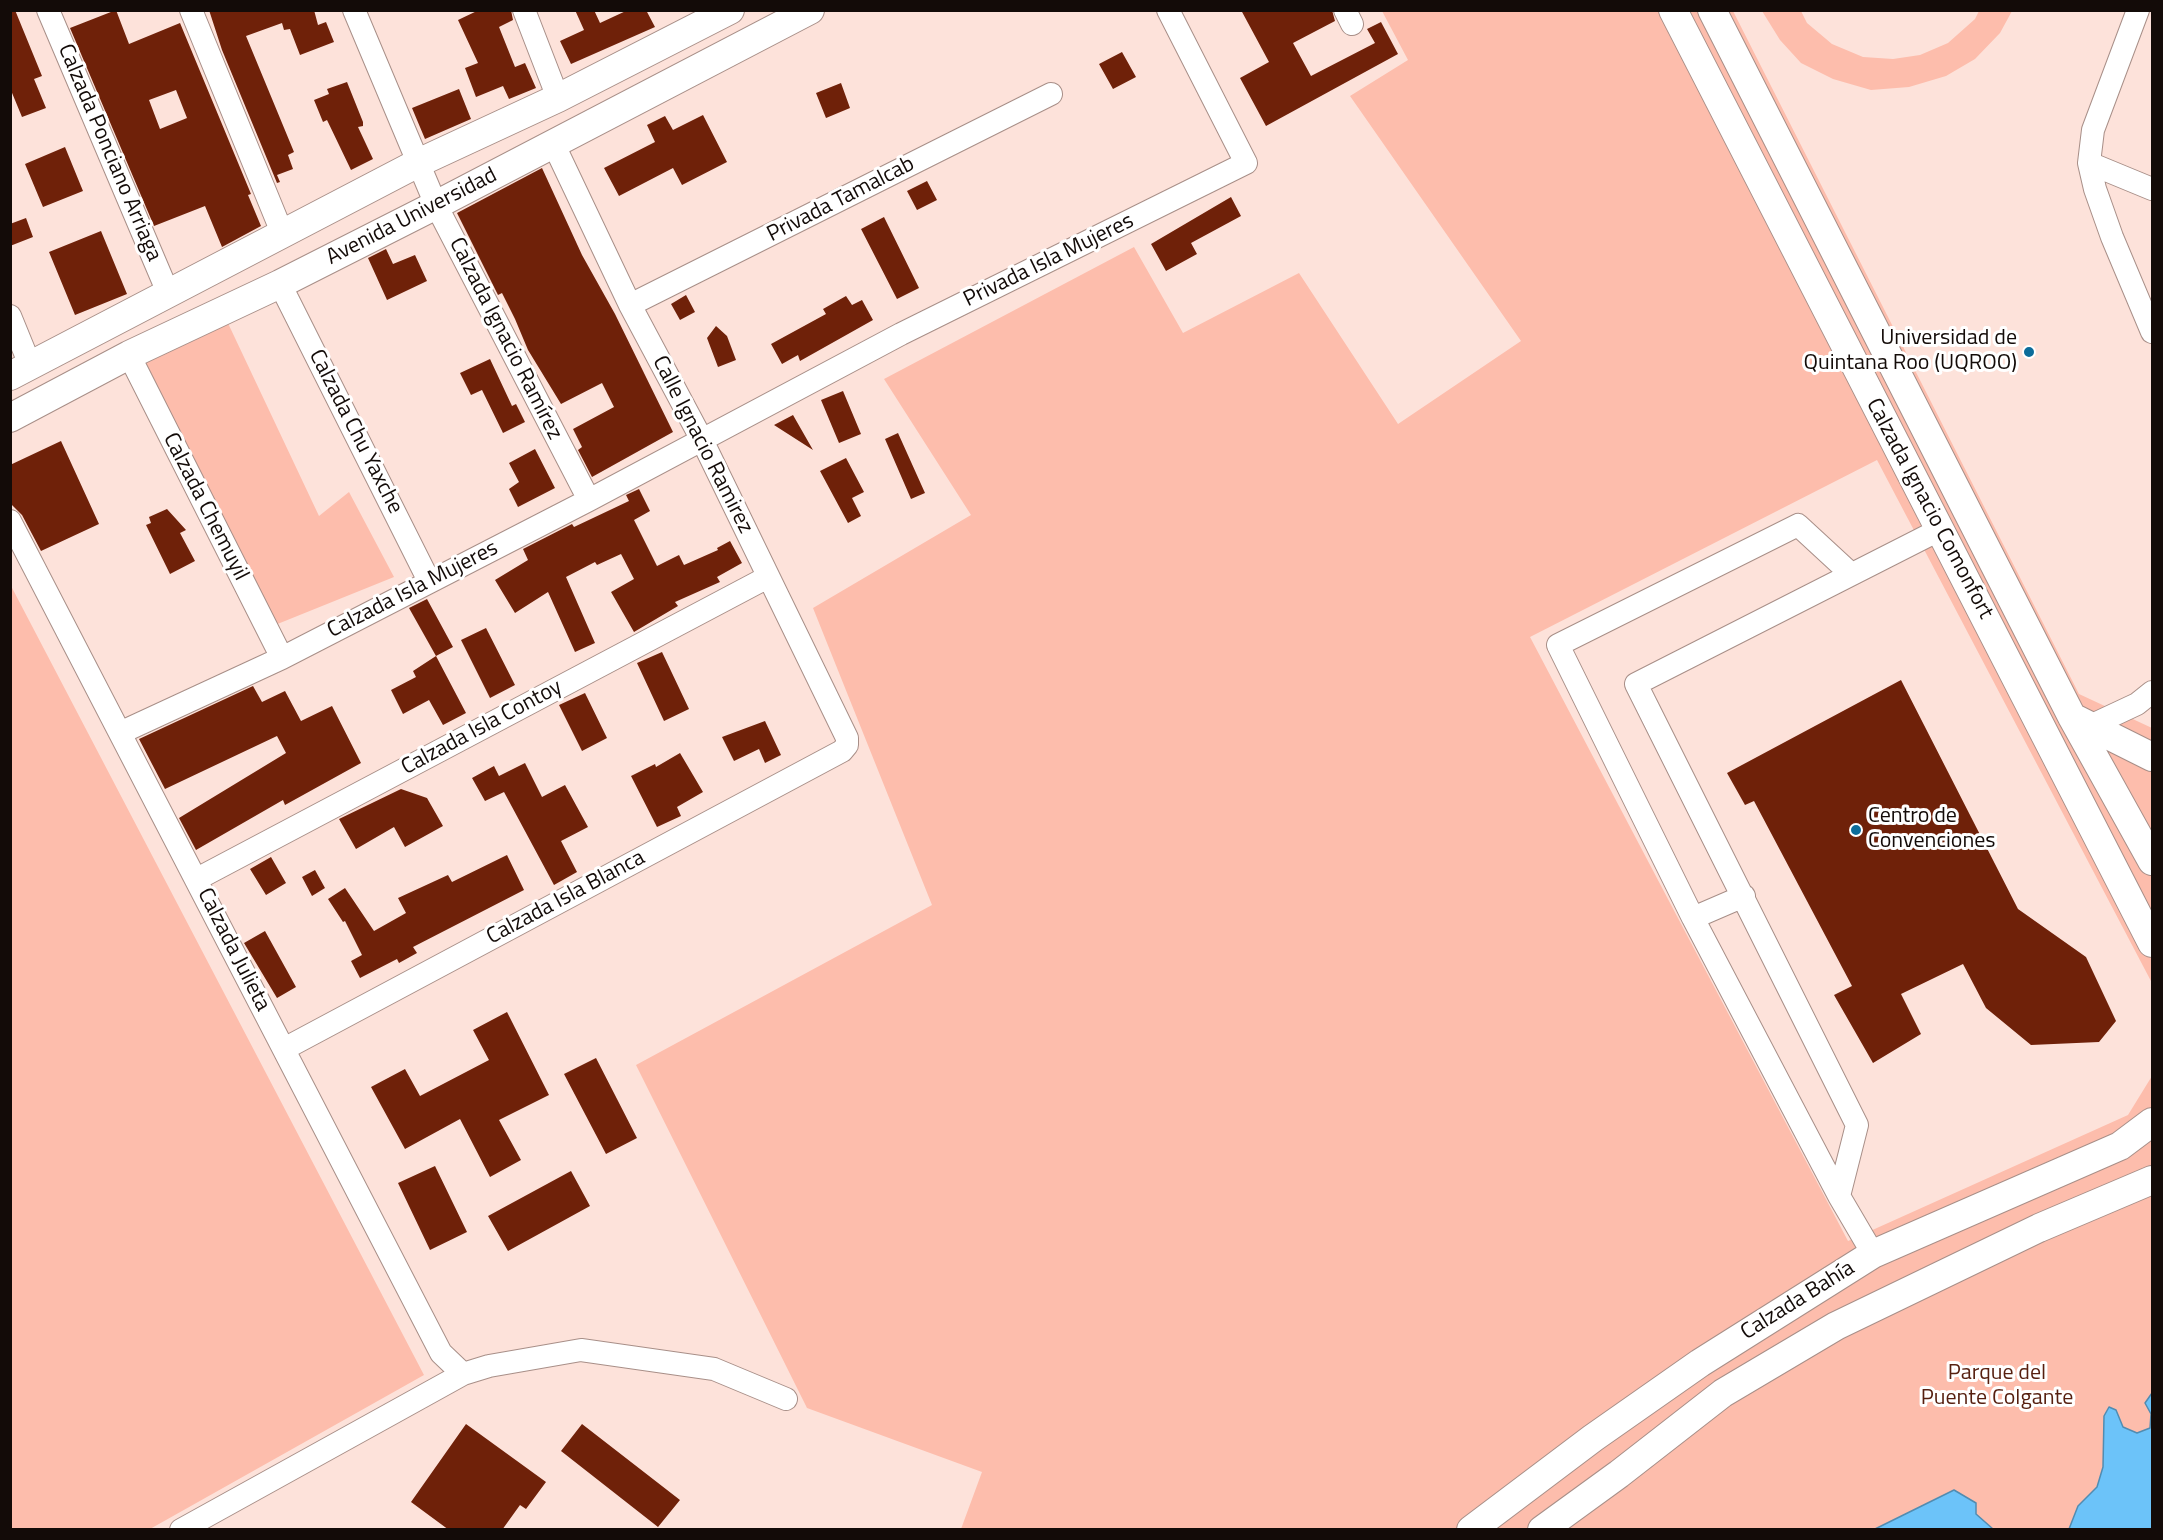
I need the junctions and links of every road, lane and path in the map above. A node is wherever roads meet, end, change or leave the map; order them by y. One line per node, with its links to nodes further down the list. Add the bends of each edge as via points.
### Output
1 (48, 10): 20 (street, Calzada Ponciano Arriaga)
2 (191, 10): 18 (street)
3 (354, 10): 14 (street, Calzada Ignacio Ramírez)
4 (524, 10): 12 (street)
5 (730, 10): 12 (main road, Avenida Universidad)
6 (810, 10): 13 (main road, Avenida Universidad)
7 (1168, 10): 27 (street, Privada Isla Mujeres, via 1246,163 901,334)
8 (1673, 10): 30 (main road, Calzada Ignacio Comonfort)
9 (1712, 10): 36 (main road, Calzada Ignacio Comonfort)
10 (2138, 10): 15 (street, via 2093,130)
11 (1051, 94): 21 (street, Privada Tamalcab)
12 (558, 98): 14 (main road, Avenida Universidad)
13 (554, 145): 17 (main road, Avenida Universidad); 21 (street, Calle Ignacio Ramirez)
14 (418, 163): 17 (street, Calzada Ignacio Ramírez); 18 (main road, Avenida Universidad)
15 (2089, 163): 16 (street); 23 (street, via 2112,237)
16 (2152, 189)
17 (436, 206): 19 (main road, Avenida Universidad); 28 (street, Calzada Ignacio Ramírez)
18 (283, 235): 20 (main road, Avenida Universidad)
19 (280, 284): 24 (main road, Avenida Universidad); 33 (street, Calzada Chu Yaxche)
20 (169, 295): 25 (main road, Avenida Universidad)
21 (630, 305): 27 (street, Calle Ignacio Ramirez)
22 (10, 316): 25 (street)
23 (2152, 332)
24 (129, 356): 26 (main road, Avenida Universidad); 34 (street, Calzada Chemuyil)
25 (20, 370)
26 (10, 418)
27 (702, 440): 28 (street, Calzada Isla Mujeres); 32 (street, Calle Ignacio Ramirez)
28 (589, 500): 33 (street, Calzada Isla Mujeres)
29 (10, 521): 37 (street, Calzada Julieta)
30 (1939, 530): 31 (street); 44 (main road, Calzada Ignacio Comonfort)
31 (1851, 573): 42 (street, via 1636,684); 43 (street, via 1798,525 1558,645)
32 (768, 577): 38 (street, Calle Ignacio Ramirez); 41 (street, Calzada Isla Contoy)
33 (429, 581): 34 (street, Calzada Isla Mujeres)
34 (282, 658): 37 (street, Calzada Isla Mujeres)
35 (2152, 692): 36 (street, via 2136,704)
36 (2081, 722): 39 (main road); 40 (main road, Calzada Ignacio Comonfort)
37 (122, 732): 41 (street, Calzada Julieta)
38 (847, 745): 45 (street, Calzada Isla Blanca)
39 (2152, 757)
40 (2152, 861)
41 (197, 879): 45 (street, Calzada Julieta)
42 (1744, 896): 43 (street); 48 (street, via 1857,1125)
43 (1693, 918): 48 (street)
44 (2152, 943)
45 (284, 1050): 50 (street, Calzada Julieta, via 441,1353)
46 (2152, 1122): 49 (main road, Calzada Bahía, via 2120,1146)
47 (2152, 1180): 53 (main road, Calzada Bahía, via 2039,1228 1836,1326 1723,1393)
48 (1839, 1196): 49 (street)
49 (1873, 1254): 52 (main road, Calzada Bahía, via 1700,1363)
50 (463, 1374): 51 (street, via 581,1350 714,1369); 54 (street)
51 (786, 1399)
52 (1593, 1438): 53 (main road); 55 (main road, Calzada Bahía)
53 (1618, 1474): 56 (main road, Calzada Bahía)
54 (181, 1530)
55 (1471, 1530)
56 (1542, 1530)

